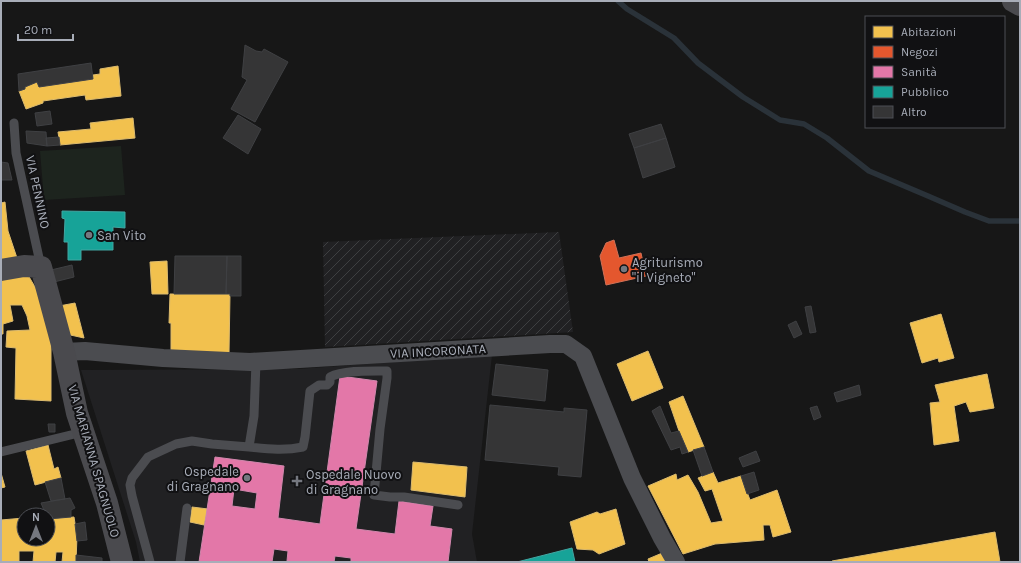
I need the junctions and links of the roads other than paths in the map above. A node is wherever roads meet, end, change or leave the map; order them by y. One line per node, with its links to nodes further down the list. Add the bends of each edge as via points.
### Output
1 (1013, 1): 2 (street)
2 (1020, 5)
3 (14, 123): 4 (lane, VIA PENNINO, via 16,153)
4 (41, 267): 5 (street, via 24,266); 6 (street, VIA MARIANNA SPAGNUOLO)
5 (1, 270)
6 (64, 352): 7 (street, VIA INCORONATA, via 85,351); 8 (street, VIA MARIANNA SPAGNUOLO)
7 (256, 362): 9 (lane, via 254,416); 16 (street, VIA INCORONATA, via 566,344 583,356 632,478)
8 (83, 432): 10 (lane); 13 (street, VIA MARIANNA SPAGNUOLO, via 108,503)
9 (249, 447): 11 (lane, via 272,450 303,447 310,391 319,385 327,385 330,377 336,374 387,371 374,495); 14 (lane, via 192,441 176,444 148,457 132,478 130,485)
10 (1, 452)
11 (458, 505)
12 (187, 508): 15 (lane)
13 (122, 562)
14 (150, 562)
15 (180, 562)
16 (676, 562)

